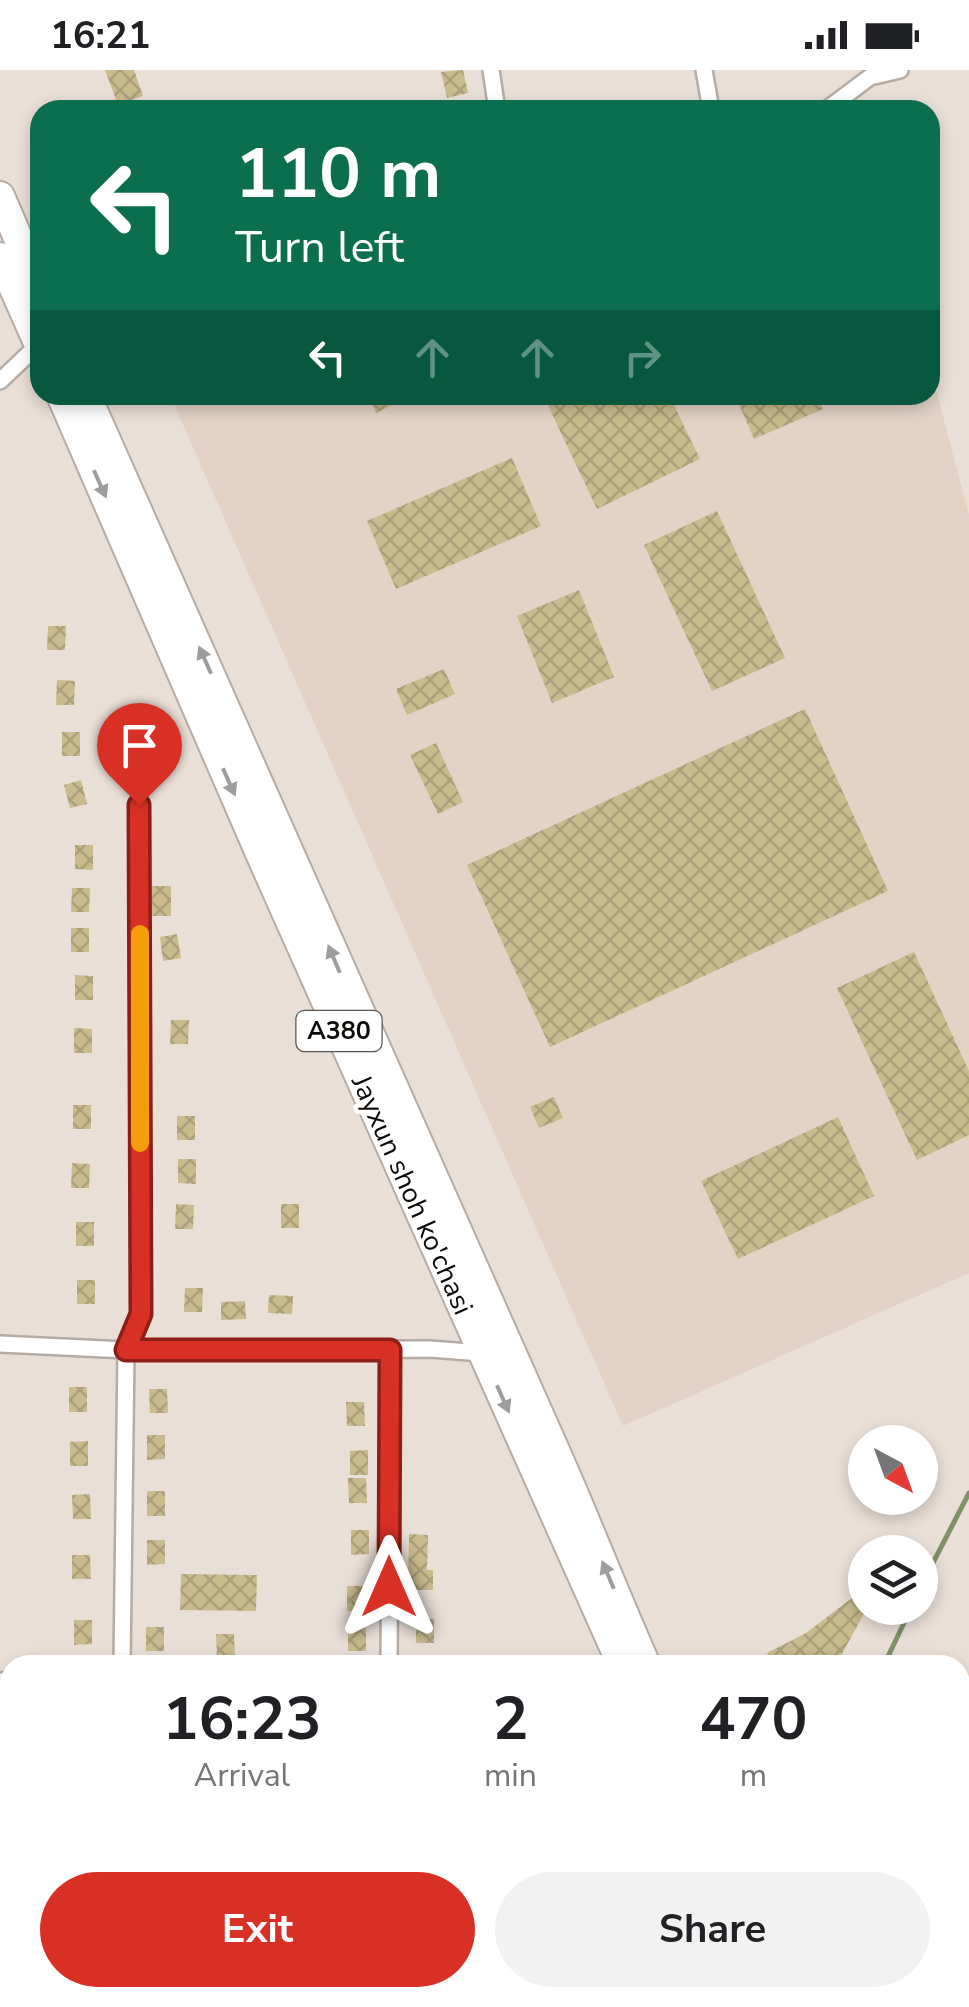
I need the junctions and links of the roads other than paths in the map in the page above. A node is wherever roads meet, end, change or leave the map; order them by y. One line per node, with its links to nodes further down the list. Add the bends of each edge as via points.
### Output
1 (491, 70): 4 (street)
2 (704, 70): 5 (street)
3 (900, 70): 6 (street, via 870,76)
4 (496, 100)
5 (709, 100)
6 (839, 100)
7 (0, 196): 9 (highway)
8 (0, 257): 10 (highway)
9 (30, 266)
10 (30, 323)
11 (30, 354): 12 (street)
12 (0, 381)
13 (65, 405): 19 (highway, Jayxun shoh ko'chasi / A380, one-way to 19)
14 (90, 405): 23 (highway, Jayxun shoh ko'chasi / A380, one-way to 14)
15 (139, 805): 17 (street, via 141,1314)
16 (0, 1344): 17 (street)
17 (126, 1350): 18 (street); 20 (street)
18 (390, 1350): 19 (street); 21 (street)
19 (482, 1353): 22 (highway, Jayxun shoh ko'chasi / A380, one-way to 22)
20 (122, 1655)
21 (389, 1655)
22 (618, 1655)
23 (642, 1655)

